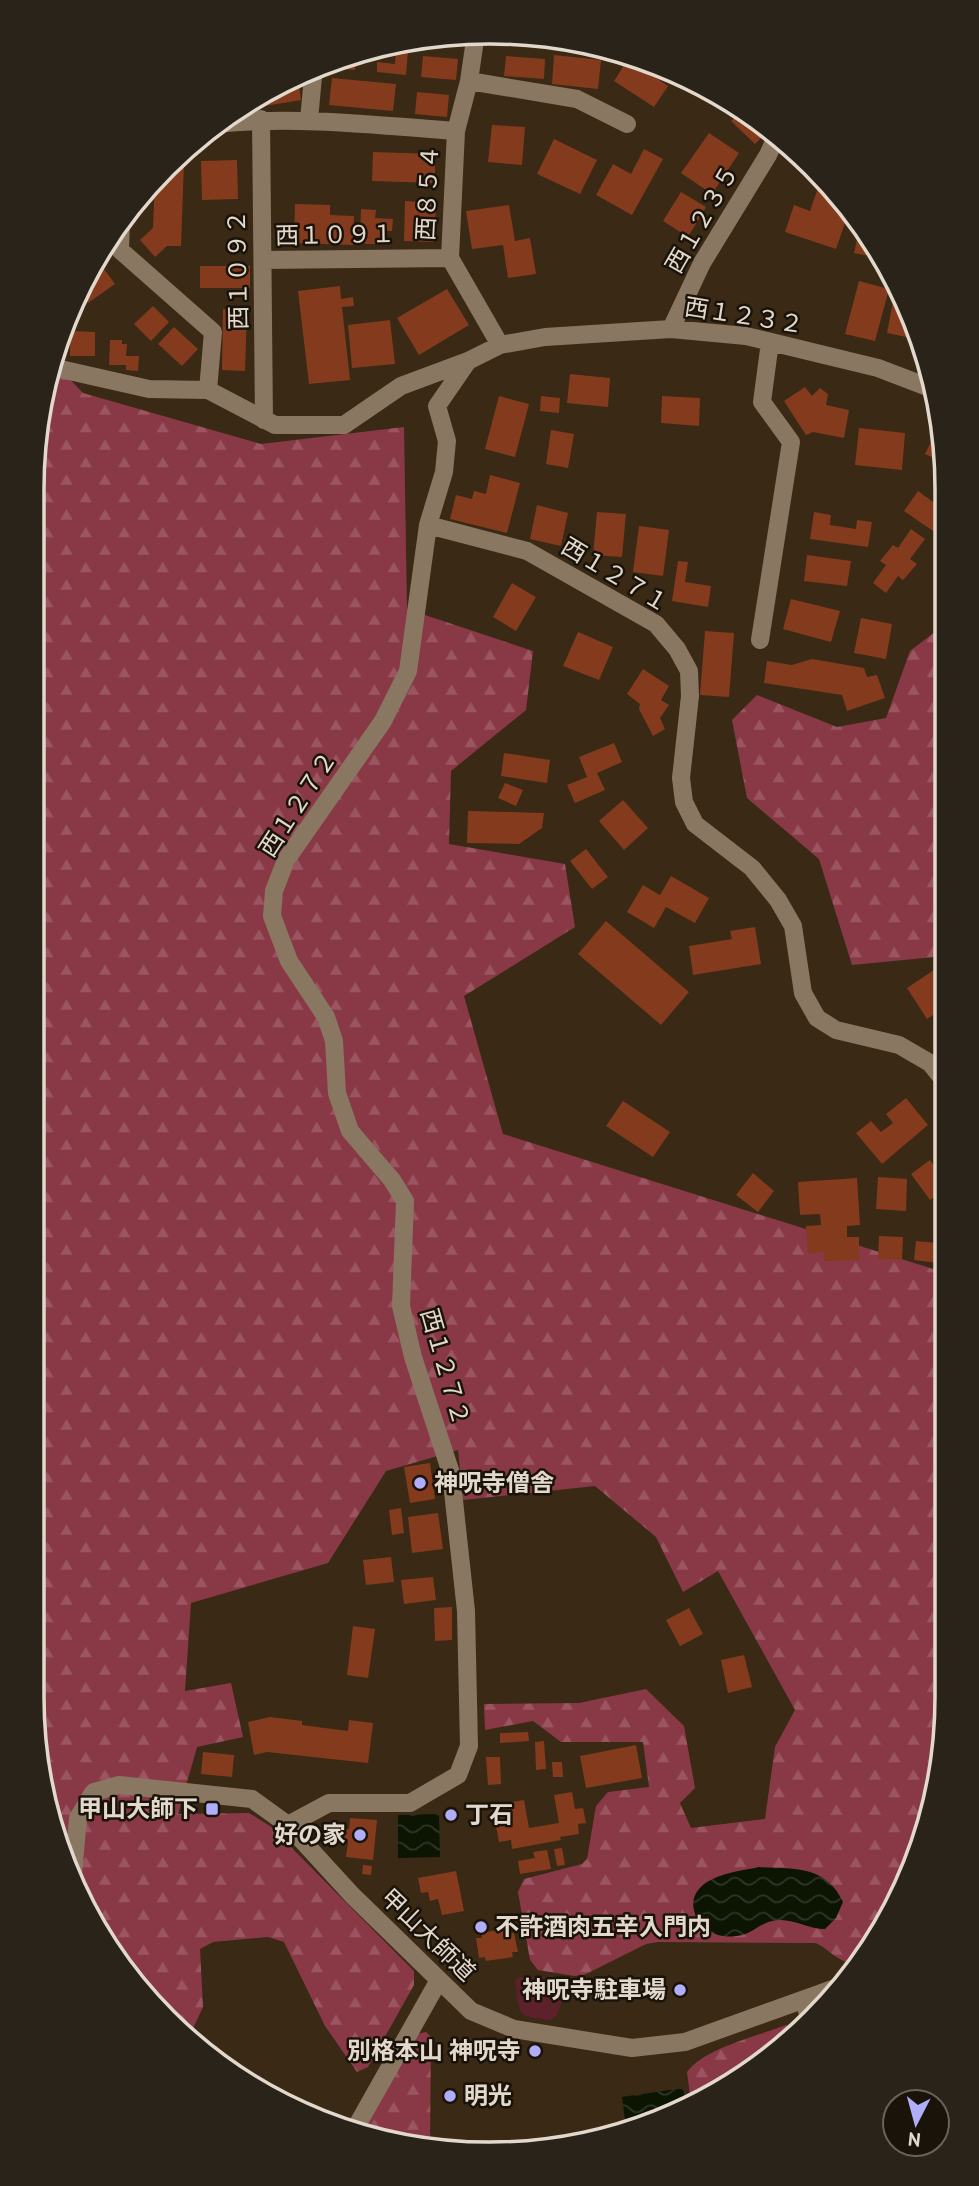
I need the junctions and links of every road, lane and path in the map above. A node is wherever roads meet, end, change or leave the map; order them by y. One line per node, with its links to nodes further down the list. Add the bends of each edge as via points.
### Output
1 (475, 45): 2 (street, 西８５４)
2 (469, 80): 7 (street, via 577,99); 8 (street, 西８５４)
3 (313, 81): 5 (street)
4 (261, 119): 5 (street); 6 (street); 12 (street, 西１０９２)
5 (309, 120): 8 (street)
6 (238, 122)
7 (627, 124)
8 (456, 131): 11 (street, 西８５４)
9 (772, 145): 13 (street, 西１２３５, via 702,262)
10 (120, 240): 19 (street, via 120,250 213,332)
11 (450, 258): 12 (street, 西１０９１); 15 (street, 西８５４)
12 (263, 260): 20 (street, 西１０９２)
13 (671, 329): 14 (street, 西１２３２); 15 (street, 西１２３２, via 545,337)
14 (770, 342): 18 (street, 西１２３２, via 878,368); 22 (street, via 762,402 791,442)
15 (500, 345): 16 (street, 西１２３２)
16 (468, 361): 20 (street, 西１２３２, via 401,386 344,425 275,425); 21 (street, via 437,406 447,441 444,472)
17 (60, 369): 19 (street, via 149,389)
18 (923, 385)
19 (208, 390): 20 (street, 西１２３２)
20 (264, 420)
21 (428, 525): 23 (street, 西１２７１, via 527,551 656,624 689,671 681,778 684,802 695,824 752,869 778,900 793,926 803,993 817,1018 836,1030 899,1045); 24 (street, 西１２７２, via 408,671 383,721 286,860 274,891 272,915 289,961 326,1017 334,1041 337,1093 350,1131 405,1201 401,1306 450,1473 466,1611 469,1746 458,1776 410,1803 329,1803)
22 (760, 640)
23 (935, 1069)
24 (288, 1825): 25 (street, 甲山大師道, via 252,1799 119,1785 94,1792 78,1818); 26 (street, 甲山大師道)
25 (74, 1858)
26 (439, 1980): 28 (street, 甲山大師道, via 471,2011 514,2029 632,2048 685,2042); 30 (street)
27 (822, 1993): 28 (street, 甲山大師道)
28 (800, 2001): 29 (lane)
29 (804, 2013)
30 (359, 2123)

